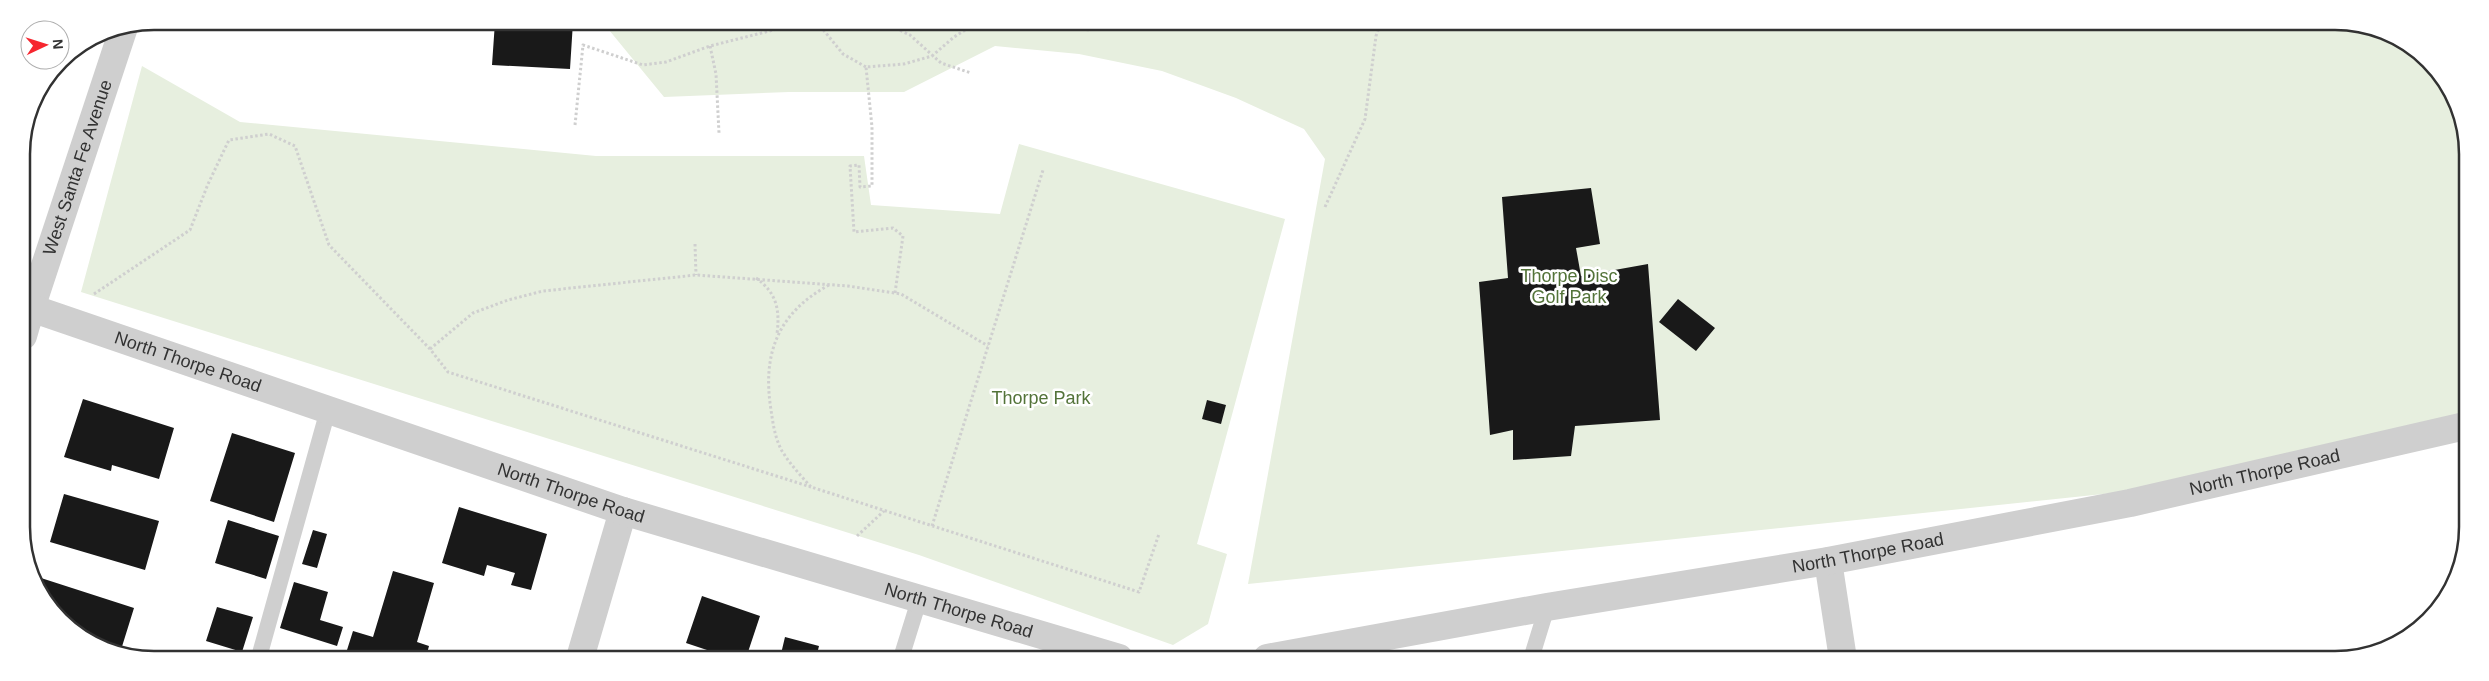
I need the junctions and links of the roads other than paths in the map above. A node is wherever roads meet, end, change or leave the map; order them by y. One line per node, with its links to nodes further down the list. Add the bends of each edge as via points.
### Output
1 (122, 34): 2 (street, West Santa Fe Avenue)
2 (31, 308): 3 (street, West Santa Fe Avenue); 4 (street, North Thorpe Road)
3 (30, 312)
4 (328, 410): 6 (street, North Thorpe Road); 10 (lane)
5 (2459, 427): 7 (street, North Thorpe Road, via 2130,503)
6 (623, 510): 8 (street, North Thorpe Road); 11 (street)
7 (1828, 561): 9 (street, North Thorpe Road); 16 (street)
8 (920, 597): 12 (lane); 13 (street, North Thorpe Road)
9 (1547, 607): 14 (street, North Thorpe Road); 15 (lane)
10 (261, 651)
11 (582, 651)
12 (903, 651)
13 (1095, 651)
14 (1305, 651)
15 (1533, 651)
16 (1842, 651)

